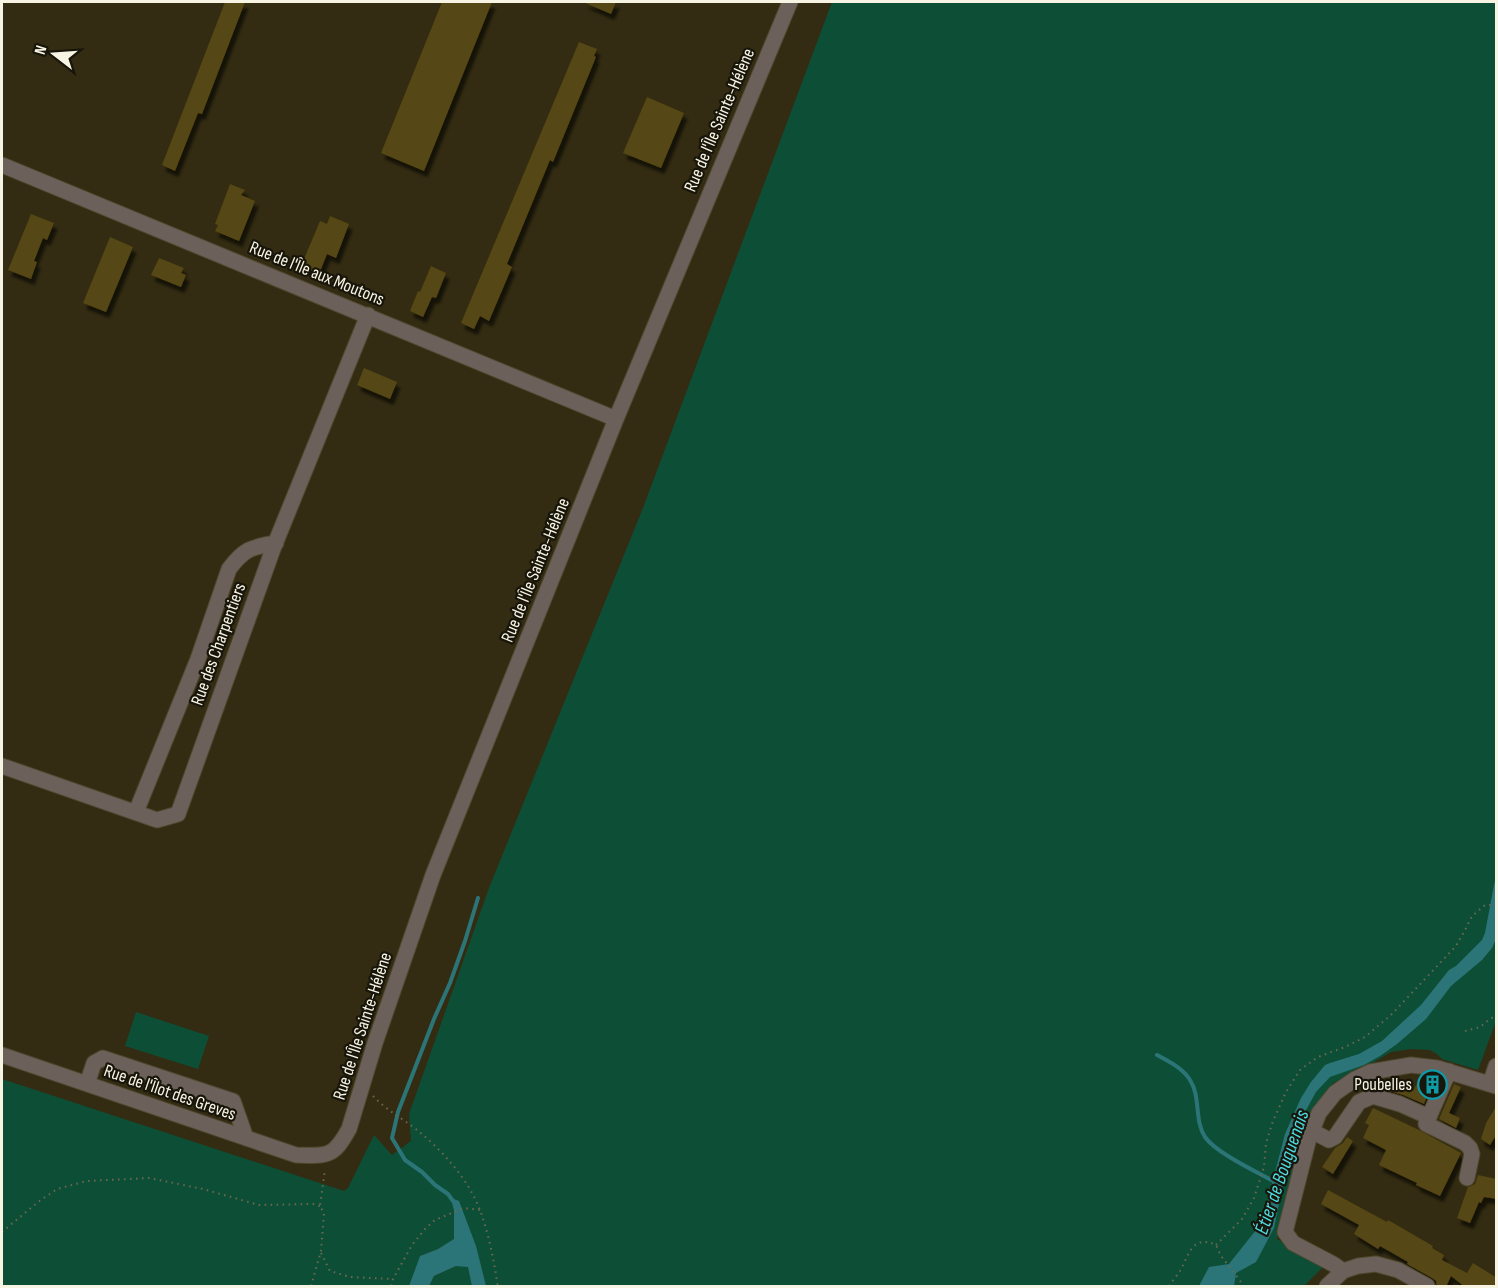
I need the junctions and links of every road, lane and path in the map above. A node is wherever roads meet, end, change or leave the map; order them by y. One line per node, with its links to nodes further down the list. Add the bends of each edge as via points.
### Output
1 (789, 2): 4 (street, Rue de l'Île Sainte-Hélène)
2 (2, 165): 3 (street, Rue de l'Île aux Moutons)
3 (368, 315): 4 (street, Rue de l'Île aux Moutons); 5 (street, Rue des Charpentiers)
4 (616, 418): 20 (street, Rue de l'Île Sainte-Hélène, via 433,875 349,1130 332,1153)
5 (276, 543): 7 (street, via 246,551 229,569 198,659); 7 (street, Rue des Charpentiers, via 177,814 157,820)
6 (2, 766): 7 (street, Rue des Charpentiers)
7 (135, 812)
8 (1497, 905): 25 (path, via 1485,904 1472,916 1456,946 1365,1037 1318,1057 1300,1070 1273,1121 1254,1198 1242,1219)
9 (1497, 1017): 10 (path)
10 (1466, 1031)
11 (2, 1055): 14 (street, Rue de l'Îlot des Greves)
12 (1497, 1066): 15 (street)
13 (1449, 1071): 15 (street); 17 (street); 18 (street, via 1411,1065 1370,1072 1335,1094)
14 (87, 1084): 19 (street, Rue de l'Îlot des Greves); 19 (street, via 94,1063 103,1058 233,1101)
15 (1493, 1085)
16 (371, 1094): 23 (path, via 447,1158 471,1190)
17 (1429, 1117): 18 (street, via 1373,1096 1359,1102 1335,1137 1329,1140); 21 (street, via 1426,1124 1470,1148)
18 (1312, 1131): 27 (street, via 1285,1232 1293,1243)
19 (246, 1138): 20 (street, Rue de l'Îlot des Greves, via 296,1155)
20 (327, 1154): 22 (path)
21 (1467, 1178)
22 (320, 1206): 24 (path, via 259,1205 149,1178 87,1180 57,1189); 26 (path, via 324,1214)
23 (480, 1210): 28 (path, via 464,1208 435,1220 412,1245); 32 (path)
24 (2, 1232)
25 (1216, 1245): 29 (path); 33 (path, via 1201,1242 1194,1246)
26 (321, 1251): 28 (path, via 330,1271 350,1278); 30 (path)
27 (1343, 1271): 34 (street); 35 (street, via 1376,1264 1398,1270)
28 (393, 1279): 31 (path)
29 (1243, 1286)
30 (311, 1287)
31 (391, 1287)
32 (498, 1287)
33 (1169, 1287)
34 (1327, 1287)
35 (1427, 1287)

